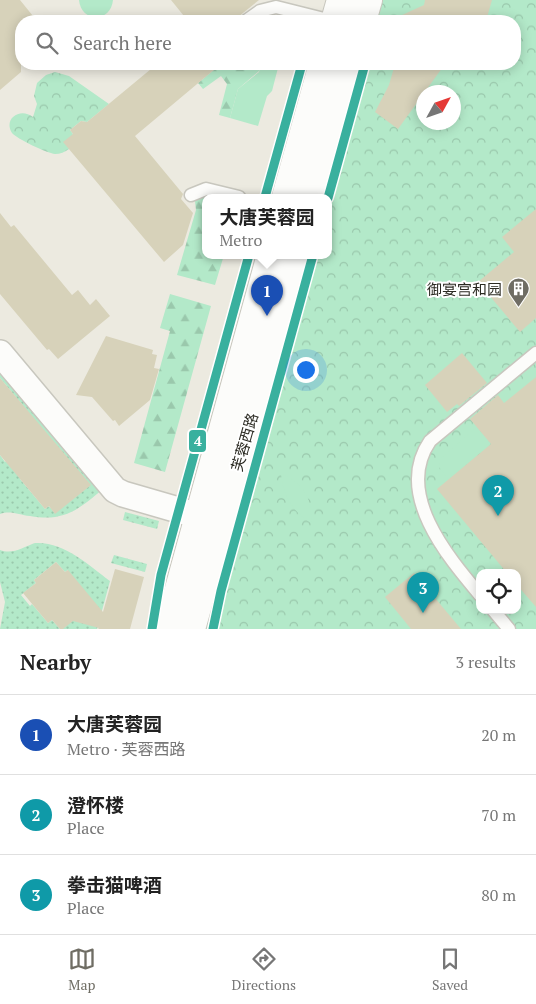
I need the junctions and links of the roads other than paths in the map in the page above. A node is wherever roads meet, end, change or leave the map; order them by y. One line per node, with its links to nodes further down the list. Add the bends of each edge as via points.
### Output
1 (340, 0): 5 (main road)
2 (368, 0): 6 (main road)
3 (254, 15): 4 (lane, via 276,7)
4 (309, 15)
5 (335, 15)
6 (364, 15)
7 (321, 70): 10 (main road)
8 (348, 70): 11 (main road)
9 (227, 194): 12 (lane, via 206,189)
10 (287, 194)
11 (313, 194)
12 (191, 195)
13 (270, 259): 17 (main road, 芙蓉西路)
14 (295, 259): 21 (main road, 芙蓉西路)
15 (0, 353): 17 (street, via 115,490)
16 (536, 353): 18 (lane, via 430,442 420,458 418,490 432,526 448,555)
17 (199, 516): 20 (main road, 芙蓉西路)
18 (476, 590)
19 (496, 614): 22 (lane)
20 (168, 629)
21 (191, 629)
22 (508, 629)

